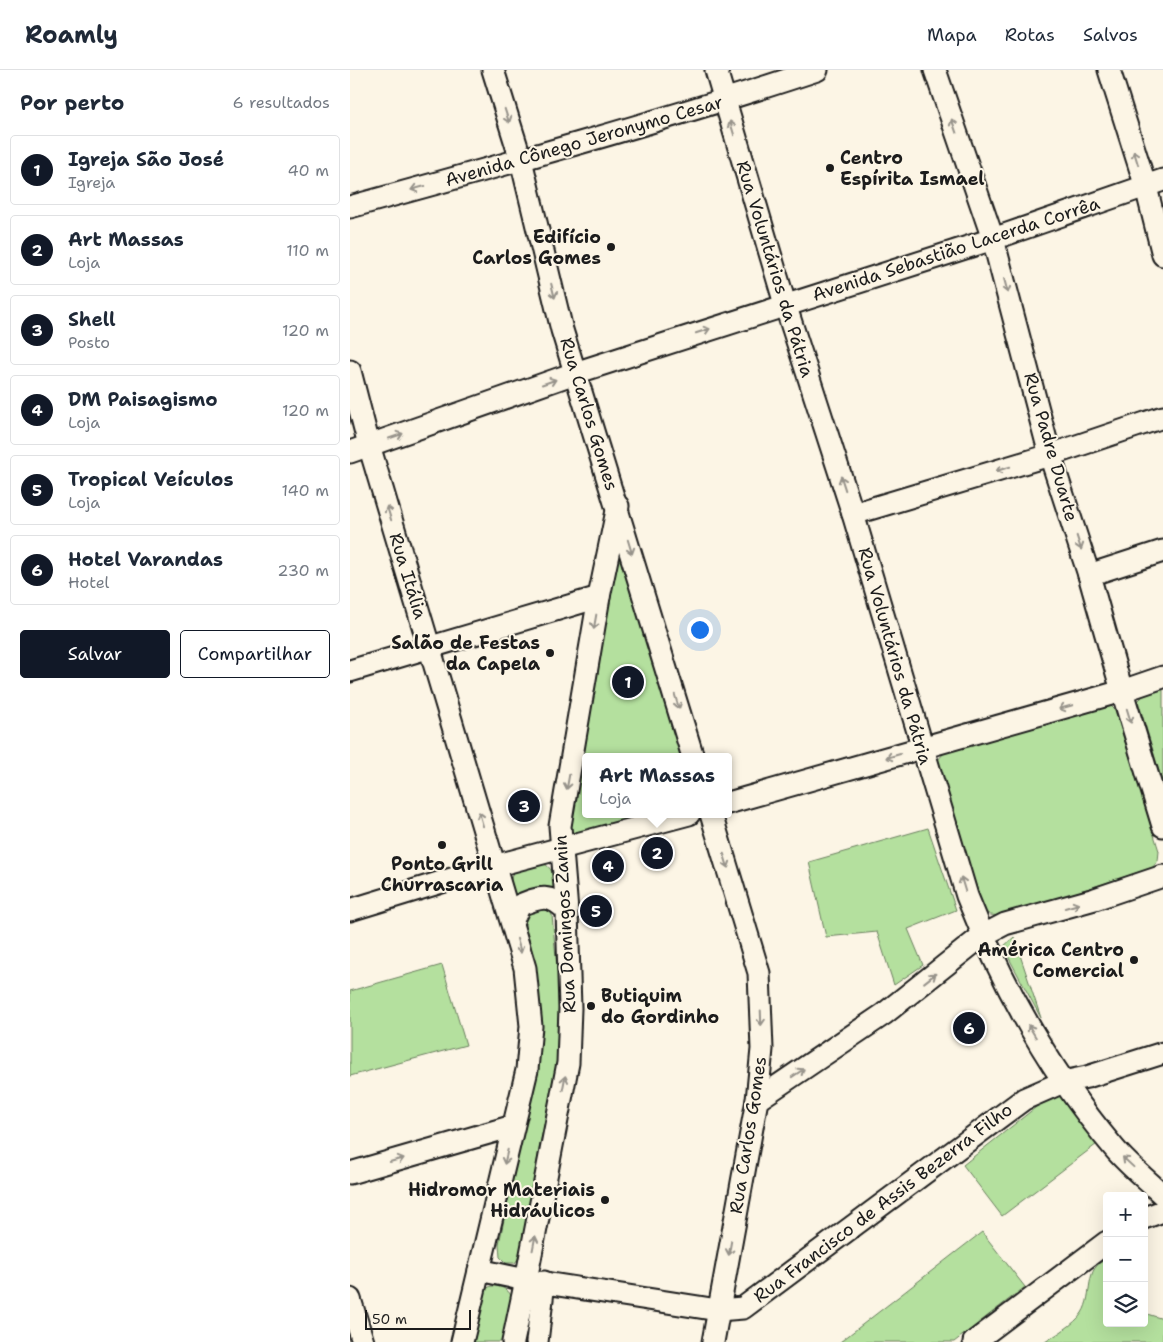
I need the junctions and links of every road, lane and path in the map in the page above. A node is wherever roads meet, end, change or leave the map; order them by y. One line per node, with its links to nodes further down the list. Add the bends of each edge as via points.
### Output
1 (493, 70): 7 (street, Rua Carlos Gomes, one-way to 7)
2 (716, 70): 6 (street, Rua Voluntários da Pátria)
3 (817, 70): 6 (street, Avenida Cônego Jeronymo Cesar)
4 (934, 70): 10 (street, Rua Padre Duarte, one-way to 4)
5 (1109, 70): 8 (street, one-way to 5)
6 (724, 100): 7 (street, Avenida Cônego Jeronymo Cesar); 12 (street, Rua Voluntários da Pátria, one-way to 6)
7 (521, 160): 9 (street, Avenida Cônego Jeronymo Cesar, one-way to 9); 14 (street, Rua Carlos Gomes, one-way to 14)
8 (1154, 184): 10 (street, Avenida Sebastião Lacerda Corrêa); 11 (street)
9 (350, 207)
10 (994, 239): 12 (street, Avenida Sebastião Lacerda Corrêa); 17 (street, Rua Padre Duarte, one-way to 17)
11 (1163, 255)
12 (785, 304): 14 (street, Avenida Sebastião Lacerda Corrêa, one-way to 12); 19 (street, Rua Voluntários da Pátria, one-way to 12)
13 (350, 371): 16 (street, Rua Itália)
14 (575, 373): 16 (street, Avenida Sebastião Lacerda Corrêa, one-way to 14); 18 (street, Rua Carlos Gomes)
15 (1163, 417): 17 (street)
16 (360, 449): 23 (street, Rua Itália, one-way to 16)
17 (1050, 455): 19 (street, one-way to 19); 21 (street, Rua Padre Duarte, one-way to 21)
18 (618, 506): 22 (street, Rua Domingos Zanin); 28 (street, Rua Carlos Gomes, one-way to 28)
19 (853, 514): 27 (street, Rua Voluntários da Pátria)
20 (1163, 551): 21 (street)
21 (1089, 575): 26 (street, Rua Padre Duarte)
22 (599, 597): 23 (street); 33 (street, Rua Domingos Zanin, one-way to 33, via 560,826)
23 (430, 647): 24 (street); 34 (street, Rua Itália, one-way to 23)
24 (350, 671)
25 (1163, 677): 26 (street)
26 (1122, 691): 27 (street, one-way to 27); 32 (street, Rua Padre Duarte, one-way to 32)
27 (922, 748): 29 (street, one-way to 29); 39 (street, Rua Voluntários da Pátria, one-way to 27)
28 (693, 753)
29 (732, 802)
30 (674, 818): 33 (street)
31 (712, 818): 42 (street, Rua Carlos Gomes, one-way to 42, via 759,973 762,1049)
32 (1163, 826)
33 (562, 848): 34 (street); 37 (street, Rua Domingos Zanin)
34 (494, 866): 36 (street); 38 (street)
35 (1163, 876): 39 (street, one-way to 35, via 1005,924)
36 (350, 910)
37 (567, 911): 38 (street, via 558,901 539,898 520,905); 50 (street, Rua Domingos Zanin, one-way to 37, via 568,1063)
38 (512, 922): 43 (street, one-way to 43, via 525,968 531,1026 527,1070)
39 (982, 936): 41 (street, Rua Voluntários da Pátria, one-way to 39, via 1016,1003); 42 (street, one-way to 39, via 884,1014)
40 (1163, 1053): 41 (street, Rua Francisco de Assis Bezerra Filho)
41 (1063, 1082): 45 (street, Rua Voluntários da Pátria, one-way to 41, via 1115,1150); 52 (street, Rua Francisco de Assis Bezerra Filho, via 1024,1099 743,1308)
42 (757, 1100): 52 (street, Rua Carlos Gomes, one-way to 52)
43 (514, 1126): 44 (street, one-way to 43); 49 (street, one-way to 49)
44 (350, 1173)
45 (1163, 1195)
46 (1163, 1211): 47 (street)
47 (1148, 1217)
48 (1103, 1245): 58 (street)
49 (479, 1270): 50 (street, Rua Francisco de Assis Bezerra Filho); 54 (street)
50 (535, 1281): 52 (street, Rua Francisco de Assis Bezerra Filho); 55 (street, Rua Domingos Zanin); 56 (street)
51 (350, 1299): 53 (street)
52 (718, 1310): 57 (street, Rua Carlos Gomes)
53 (363, 1342)
54 (462, 1342)
55 (513, 1342)
56 (537, 1342)
57 (713, 1342)
58 (974, 1342)

